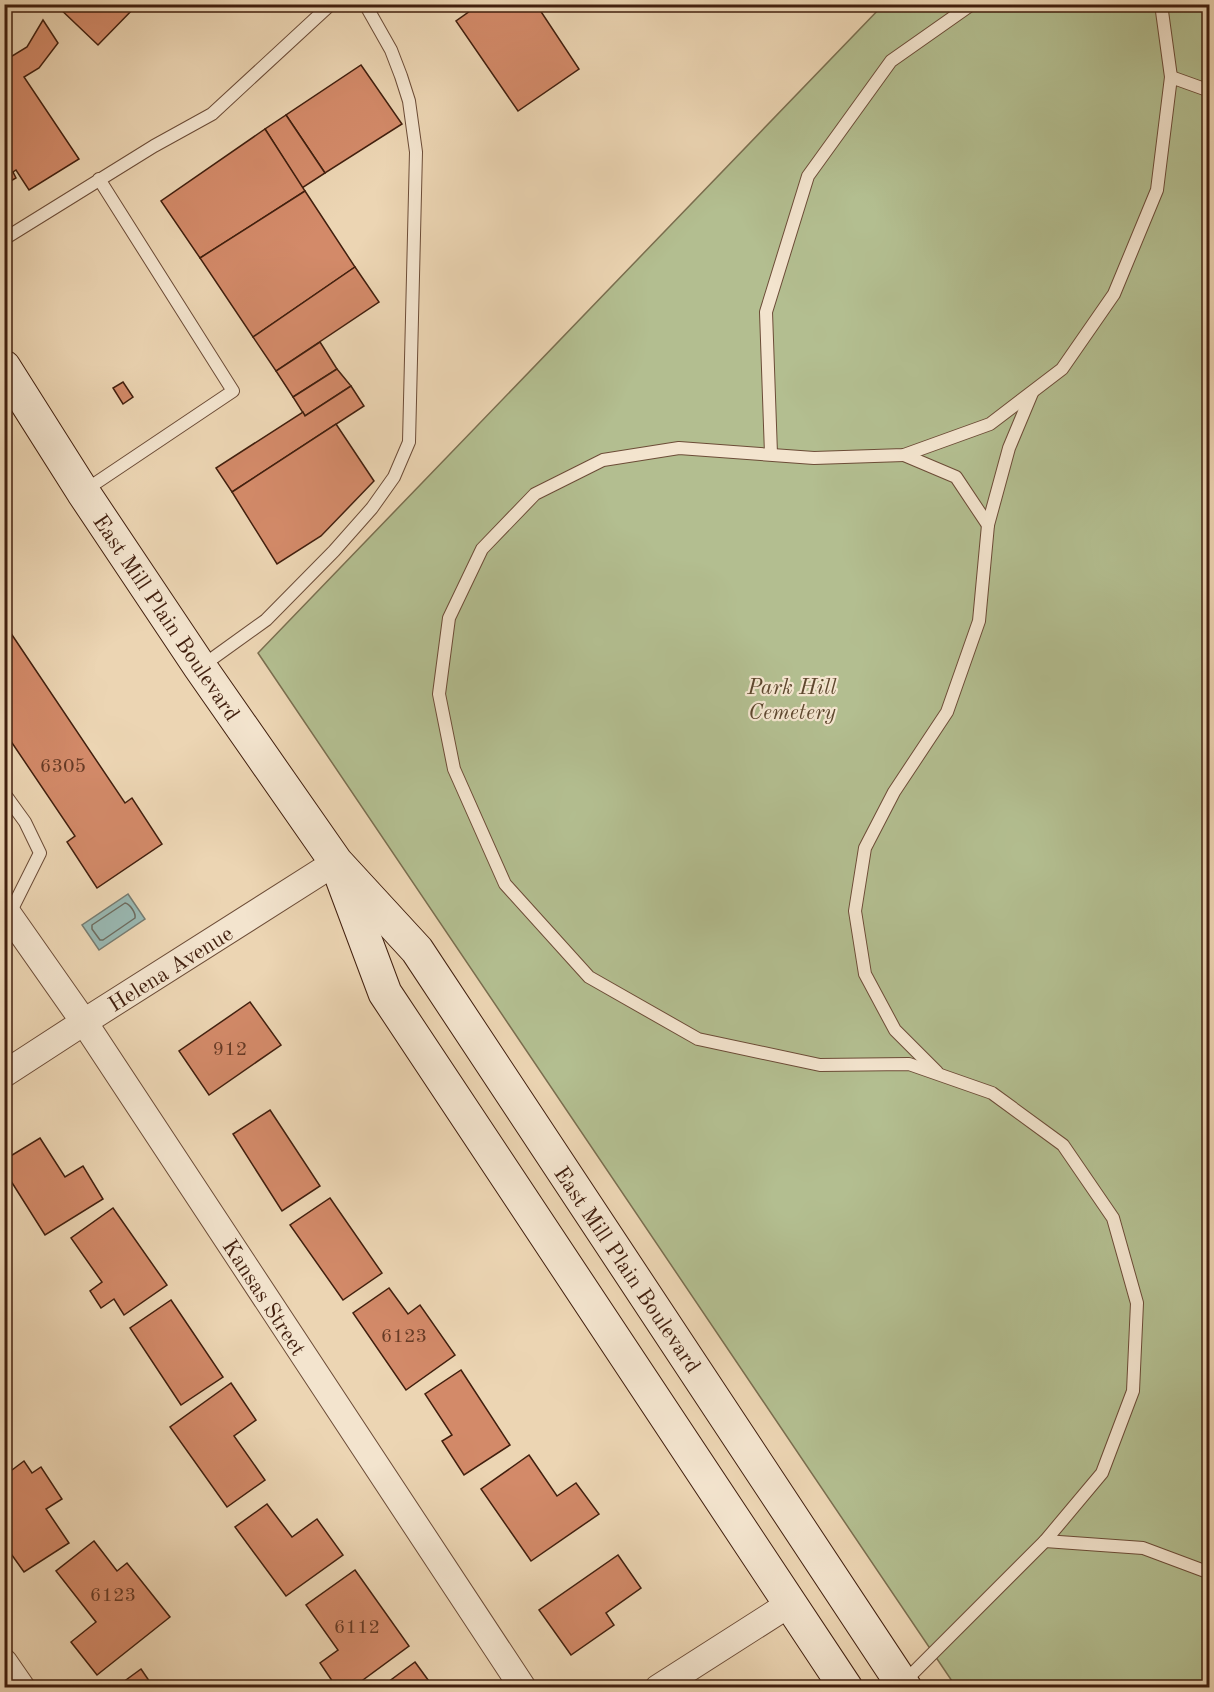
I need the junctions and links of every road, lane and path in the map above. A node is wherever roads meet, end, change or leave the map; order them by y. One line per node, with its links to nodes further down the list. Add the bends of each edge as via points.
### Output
1 (331, 4): 7 (lane, via 212,114)
2 (365, 4): 15 (lane, via 401,76 409,101 416,152 409,442 394,477 334,551 266,620)
3 (972, 4): 11 (lane, via 891,60 808,176 766,312)
4 (1161, 4): 5 (lane)
5 (1171, 77): 6 (lane); 10 (lane, via 1157,190 1114,294 1062,369)
6 (1209, 91)
7 (99, 179): 8 (lane); 13 (lane, via 233,391)
8 (4, 238)
9 (4, 367): 13 (main road, East Mill Plain Boulevard)
10 (1033, 391): 12 (lane, via 990,424); 14 (lane, via 1009,448)
11 (771, 454): 12 (lane, via 814,458); 21 (lane, via 679,448 603,460 535,494 482,549 449,618 440,694 454,769 505,884 589,977 698,1039 820,1065 909,1064)
12 (904, 455): 14 (lane, via 956,477)
13 (83, 492): 15 (main road, East Mill Plain Boulevard)
14 (988, 525): 21 (lane, via 979,621 947,712 894,792 865,848 855,911 865,974 895,1030)
15 (200, 667): 17 (main road, East Mill Plain Boulevard)
16 (4, 793): 18 (lane, via 25,822 40,853)
17 (336, 862): 19 (street, Helena Avenue); 24 (main road, East Mill Plain Boulevard, via 386,993); 26 (main road, East Mill Plain Boulevard, via 417,950)
18 (7, 912): 19 (street, Kansas Street)
19 (84, 1022): 20 (street, Helena Avenue); 28 (street, Kansas Street)
20 (4, 1074)
21 (940, 1075): 22 (lane, via 992,1092 1063,1145 1113,1218 1137,1303 1133,1391 1102,1473)
22 (1045, 1541): 23 (lane, via 1143,1548); 26 (lane)
23 (1209, 1573)
24 (790, 1603): 29 (street); 30 (main road, East Mill Plain Boulevard)
25 (4, 1662): 27 (street)
26 (904, 1686)
27 (22, 1688)
28 (523, 1688)
29 (658, 1688)
30 (846, 1688)

